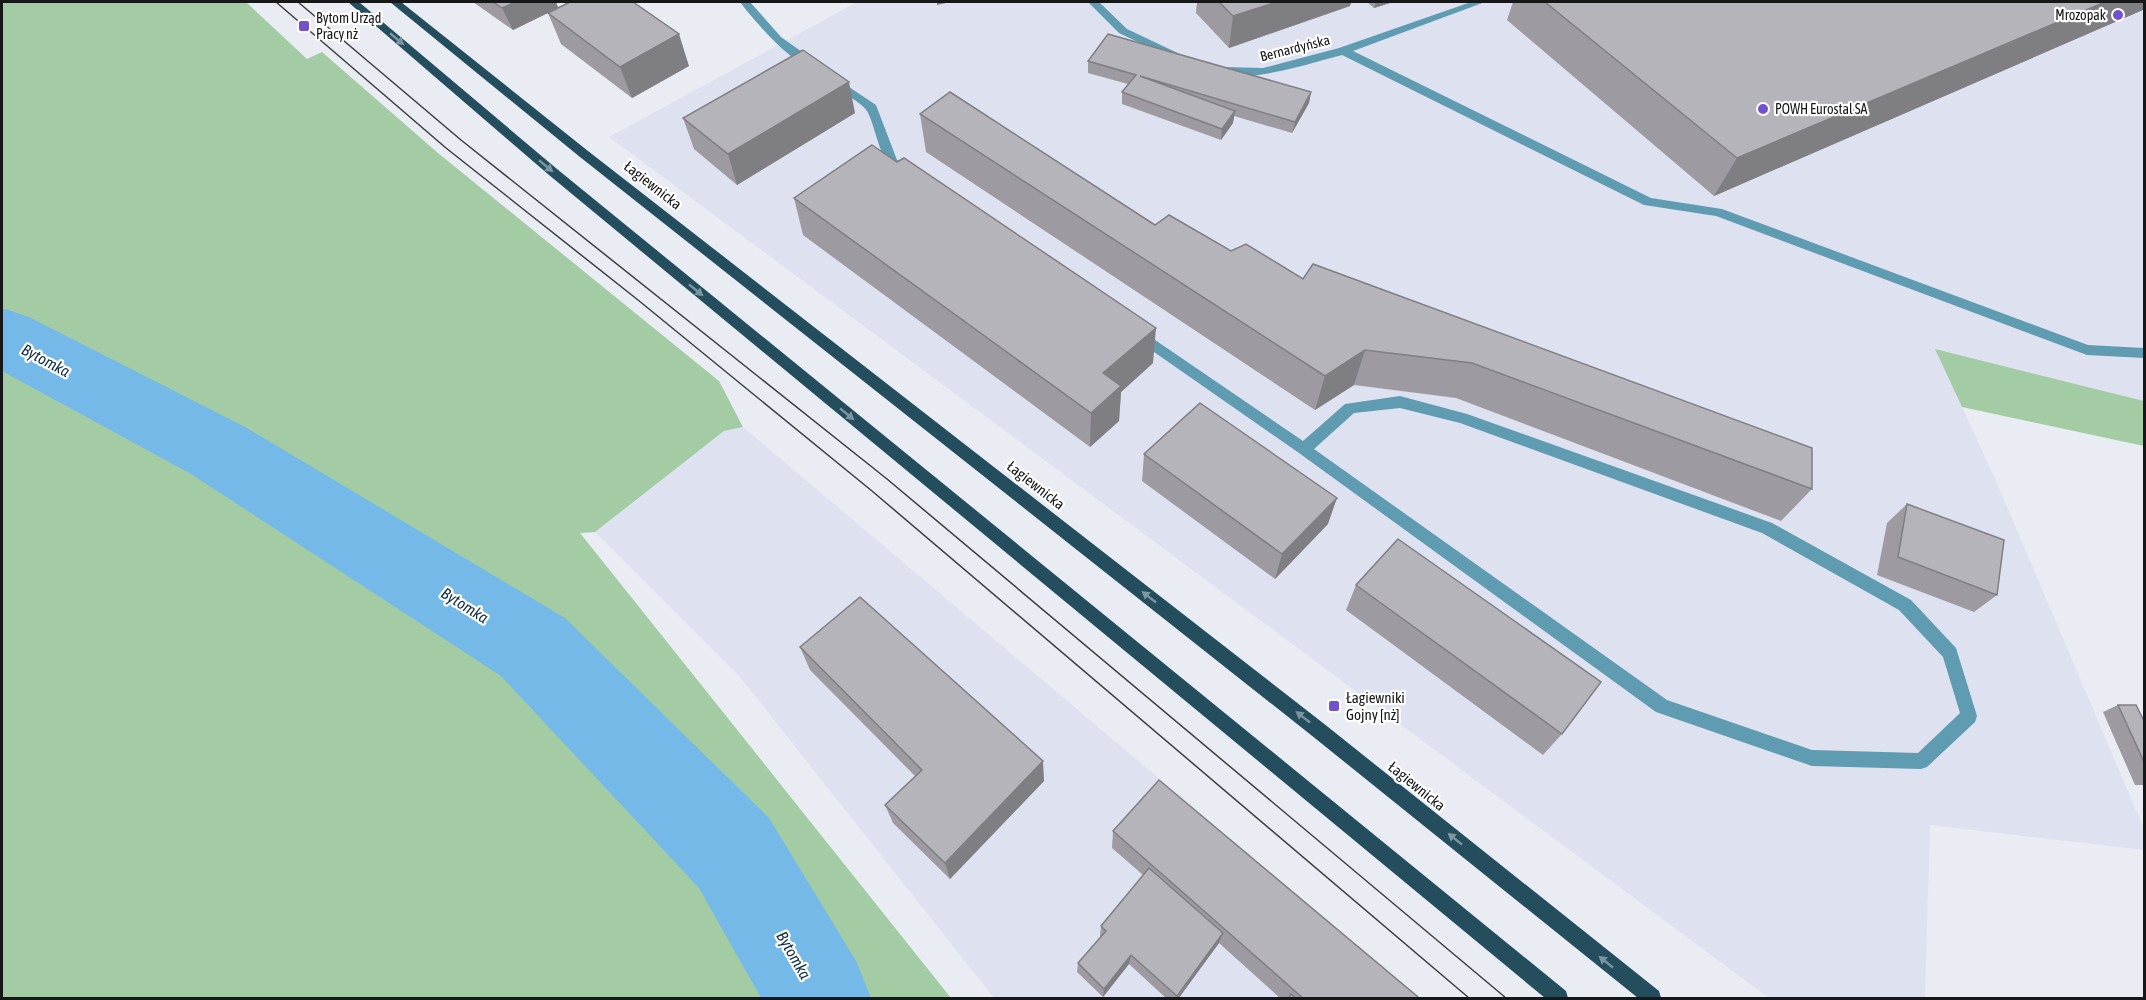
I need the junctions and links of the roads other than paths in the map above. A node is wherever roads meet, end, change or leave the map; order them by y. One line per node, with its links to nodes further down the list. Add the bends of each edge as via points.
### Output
1 (353, 2): 13 (main road, one-way to 13, via 553,172)
2 (395, 2): 14 (main road, Łagiewnicka, one-way to 2, via 1317,729)
3 (746, 2): 9 (street, via 777,39 872,108 892,162)
4 (1093, 2): 7 (street, via 1123,31)
5 (1480, 2): 6 (street, Bernardyńska)
6 (1343, 51): 8 (street, Bernardyńska, via 1263,72); 11 (street, via 1648,202 1718,212 2087,350)
7 (1192, 62)
8 (1212, 71)
9 (911, 175)
10 (1127, 326): 12 (street)
11 (2145, 353)
12 (1304, 449): 12 (street, via 1662,706 1812,758 1921,761 1969,716 1950,654 1905,605 1767,528 1462,418 1400,402 1350,408)
13 (1559, 999)
14 (1652, 999)

